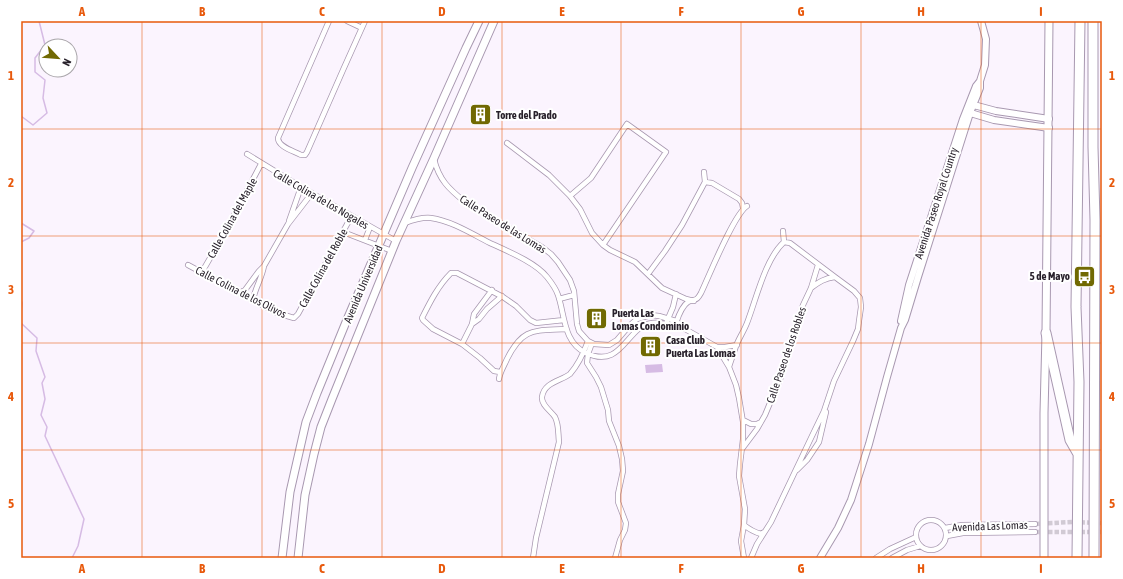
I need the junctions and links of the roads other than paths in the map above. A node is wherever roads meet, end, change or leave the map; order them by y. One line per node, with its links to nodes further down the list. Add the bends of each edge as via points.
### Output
1 (330, 21): 10 (street, via 278,138 280,144 301,155 307,152)
2 (347, 21): 10 (street)
3 (365, 21): 10 (street)
4 (479, 21): 34 (main road, Avenida Universidad)
5 (494, 21): 21 (main road, Avenida Universidad)
6 (982, 21): 11 (street, Avenida Paseo Royal Country, via 986,39 985,65)
7 (1049, 21): 15 (main road)
8 (1080, 21): 82 (highway, via 1076,291)
9 (1093, 21): 74 (highway)
10 (362, 28)
11 (971, 104): 12 (street); 13 (street, Avenida Paseo Royal Country)
12 (996, 111): 15 (street); 16 (street)
13 (968, 112): 16 (street); 98 (street, Avenida Paseo Royal Country, via 901,319 901,328 870,444 851,500)
14 (627, 118): 17 (street)
15 (1049, 119): 18 (main road)
16 (994, 120): 18 (street)
17 (627, 124): 27 (street, via 591,178); 38 (street, via 667,152)
18 (1048, 128): 67 (main road)
19 (507, 143): 27 (street, via 549,175)
20 (247, 154): 22 (street, Calle Colina de los Nogales)
21 (434, 158): 29 (main road, Avenida Universidad); 51 (street, Calle Paseo de las Lomas, via 444,184 454,193 538,244 550,254 570,280)
22 (261, 164): 25 (street, Calle Colina de los Nogales); 44 (street, Calle Colina del Maple)
23 (704, 172): 24 (street)
24 (705, 182): 45 (street, via 682,225); 55 (street, via 712,182 739,199 745,207 735,222 698,299)
25 (300, 187): 26 (street, Calle Colina de los Nogales); 30 (street)
26 (312, 193): 28 (street, Calle Colina de los Nogales); 30 (street)
27 (570, 196): 38 (street, via 592,233)
28 (351, 217): 31 (street, Calle Colina de los Nogales); 33 (street, Calle Colina del Roble)
29 (405, 223): 36 (main road, Avenida Universidad); 53 (street, Calle Paseo de las Lomas, via 430,218 459,227 534,266 546,276)
30 (288, 224): 43 (street)
31 (370, 227): 34 (street, Calle Colina de los Nogales); 35 (street)
32 (783, 231): 37 (street)
33 (343, 232): 35 (street, Calle Colina de los Nogales); 56 (street, Calle Colina del Roble)
34 (384, 235): 36 (street, Calle Colina de los Nogales); 39 (main road, Avenida Universidad)
35 (365, 240): 39 (street, Calle Colina de los Nogales)
36 (396, 241): 40 (main road, Avenida Universidad)
37 (784, 242): 42 (street, via 790,243); 70 (street, via 779,246 762,280)
38 (603, 245): 45 (street, via 635,262)
39 (379, 246): 40 (street, Calle Colina de los Nogales); 92 (main road, Avenida Universidad, via 306,422 290,492)
40 (392, 251): 93 (main road, Avenida Universidad, via 321,427 306,495)
41 (188, 265): 44 (street, Calle Colina de los Olivos)
42 (818, 265): 46 (street); 47 (street, Calle Paseo de los Robles)
43 (264, 266): 49 (street, via 245,290); 54 (street)
44 (202, 272): 49 (street, Calle Colina de los Olivos)
45 (648, 274): 50 (street, via 662,288)
46 (835, 277): 47 (street, via 820,281); 78 (street, via 854,290 860,298 861,307 858,330 834,381)
47 (811, 288): 80 (street, Calle Paseo de los Robles, via 794,331 781,377)
48 (492, 290): 52 (street); 61 (street, via 474,314); 69 (street, via 457,273 451,273 428,305 422,320 433,329)
49 (239, 293): 54 (street, Calle Colina de los Olivos)
50 (676, 294): 55 (street); 57 (street)
51 (574, 295): 53 (street); 68 (street, Calle Paseo de las Lomas, via 579,331)
52 (502, 296): 59 (street, via 530,320); 61 (street)
53 (559, 299): 58 (street, Calle Paseo de las Lomas)
54 (253, 300): 56 (street, Calle Colina de los Olivos, via 277,313)
55 (694, 301): 60 (street, via 685,306)
56 (294, 318)
57 (668, 318): 60 (street); 62 (street); 68 (street, via 652,315 637,319 614,342 602,345)
58 (564, 320): 59 (street); 64 (street, Calle Paseo de las Lomas)
59 (536, 322): 66 (street)
60 (676, 322): 63 (street); 65 (street)
61 (472, 324): 69 (street)
62 (665, 324): 63 (street); 72 (street, via 651,323 644,326 613,354 603,356)
63 (674, 327): 65 (street)
64 (566, 329): 66 (street); 72 (street, Calle Paseo de las Lomas, via 574,344)
65 (685, 329): 71 (street)
66 (538, 331): 75 (street, via 524,336 516,343)
67 (1046, 333): 82 (highway, via 1070,440); 101 (main road)
68 (590, 342): 72 (street)
69 (462, 344): 75 (street, via 494,371)
70 (737, 345): 71 (street); 73 (street)
71 (717, 347): 73 (street)
72 (586, 353): 94 (street, via 569,374 547,386 542,397 555,418 559,442); 95 (street, via 587,363 601,388 622,459 618,502 626,523)
73 (729, 367): 79 (street, via 739,398)
74 (1095, 367): 77 (highway); 103 (highway)
75 (500, 372): 76 (street)
76 (499, 379)
77 (1102, 390)
78 (829, 398): 83 (street); 83 (street, via 819,442)
79 (742, 420): 80 (street, via 751,424); 81 (street)
80 (761, 422): 81 (street, Calle Paseo de los Robles)
81 (741, 451): 85 (street, via 740,476 745,509)
82 (1078, 454): 102 (highway)
83 (794, 473): 87 (street)
84 (1035, 524): 86 (street, Avenida Las Lomas, via 962,525)
85 (744, 525): 87 (street, via 755,532 762,534); 96 (street, via 741,542)
86 (945, 528): 89 (street); 90 (street, via 938,521 928,520 920,525)
87 (765, 531): 97 (street)
88 (1035, 532): 89 (street, Avenida Las Lomas, via 963,533)
89 (947, 536): 91 (street, via 944,544 937,550 928,550)
90 (916, 537): 91 (street); 99 (street)
91 (920, 546): 100 (street)
92 (282, 558)
93 (298, 558)
94 (533, 558)
95 (615, 558)
96 (744, 558)
97 (751, 558)
98 (820, 558)
99 (876, 558)
100 (892, 558)
101 (1044, 558)
102 (1078, 558)
103 (1094, 558)

